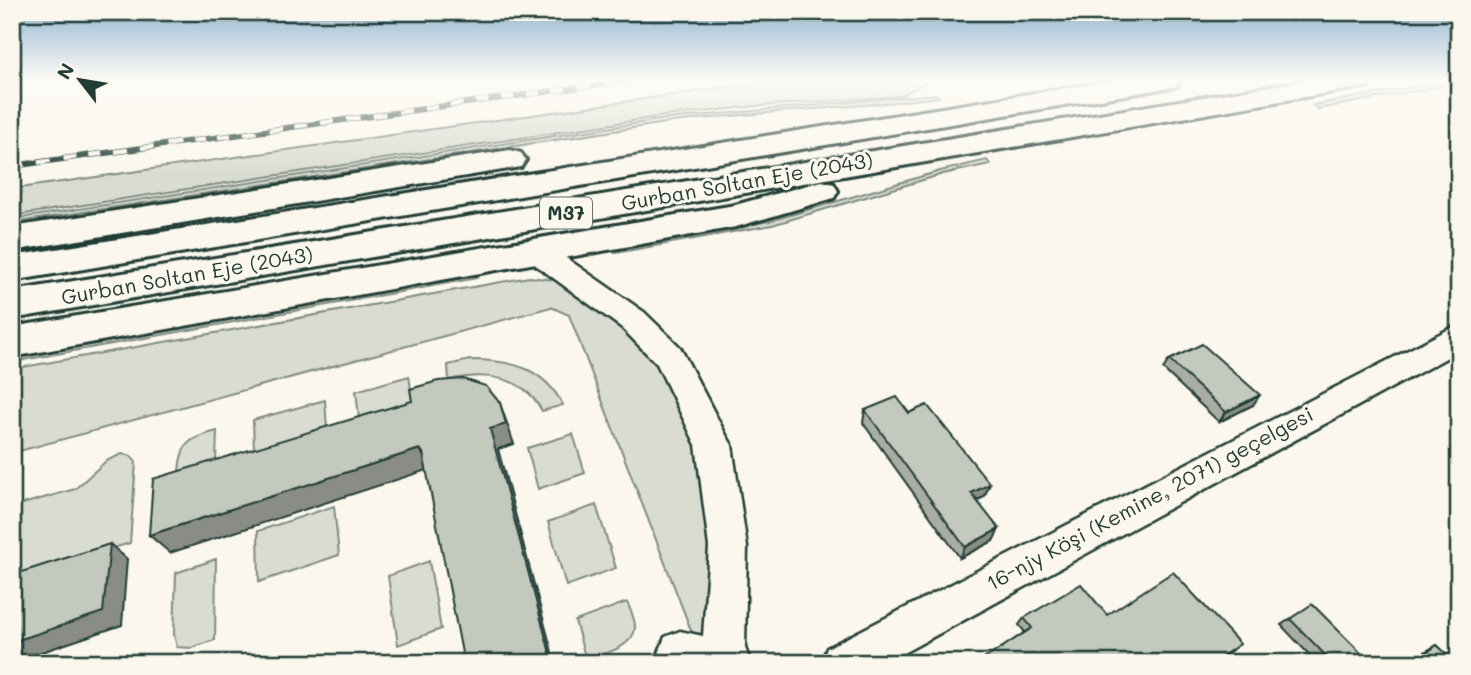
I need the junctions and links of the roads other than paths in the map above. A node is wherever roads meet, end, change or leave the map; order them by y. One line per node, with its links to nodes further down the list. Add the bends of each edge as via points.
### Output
1 (970, 112): 3 (highway, Gurban Soltan Eje (2043) / M37)
2 (1168, 112): 4 (highway, Gurban Soltan Eje (2043) / M37)
3 (905, 122): 5 (highway, via 702,129); 7 (highway, Gurban Soltan Eje (2043) / M37)
4 (936, 150): 6 (highway, via 844,185 736,216); 8 (highway, Gurban Soltan Eje (2043) / M37)
5 (12, 239)
6 (536, 251): 10 (highway); 12 (street, via 633,320 669,356 714,444 728,547)
7 (12, 269)
8 (12, 305)
9 (1459, 336): 13 (street, 16-njy Köşi (Kemine, 2071) geçelgesi)
10 (12, 342)
11 (680, 652): 12 (street)
12 (726, 662)
13 (842, 663)

